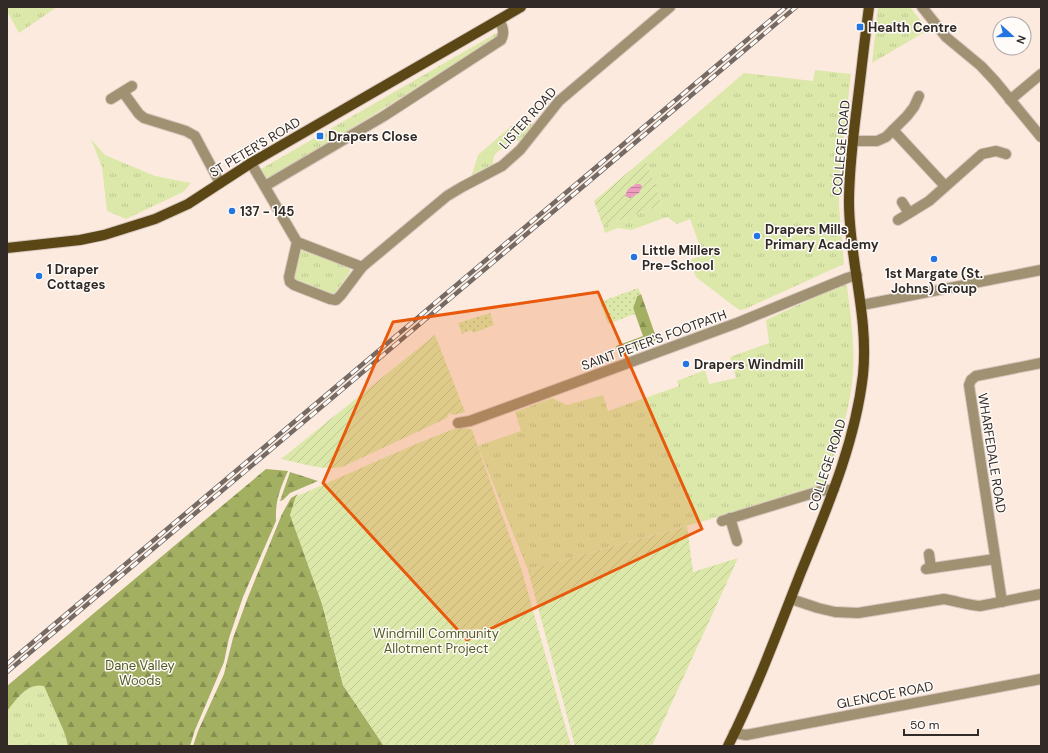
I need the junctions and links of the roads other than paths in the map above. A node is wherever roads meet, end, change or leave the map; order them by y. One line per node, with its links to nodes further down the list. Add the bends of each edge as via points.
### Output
1 (521, 7): 5 (main road, ST PETER'S ROAD)
2 (670, 7): 25 (street, LISTER ROAD, via 559,101 520,150 502,166 447,196)
3 (869, 7): 14 (main road, COLLEGE ROAD)
4 (922, 7): 11 (street, via 946,37 981,66)
5 (499, 20): 16 (main road, ST PETER'S ROAD); 18 (street, via 503,30 501,40 384,116)
6 (1041, 74): 11 (street)
7 (132, 86): 8 (street)
8 (123, 92): 10 (street); 17 (street, via 144,118 195,136)
9 (919, 96): 12 (street, via 907,116)
10 (111, 99)
11 (1010, 100): 13 (street)
12 (893, 130): 14 (street, via 877,141); 19 (street)
13 (1041, 137)
14 (853, 141): 27 (main road, COLLEGE ROAD, via 849,201)
15 (1006, 154): 19 (street, via 996,151 982,154)
16 (251, 163): 17 (main road, ST PETER'S ROAD); 18 (street)
17 (220, 183): 24 (main road, ST PETER'S ROAD, via 188,204 155,219 104,235)
18 (265, 186): 23 (street)
19 (945, 186): 21 (street, via 929,201)
20 (902, 202): 21 (street)
21 (909, 213): 22 (street)
22 (898, 220)
23 (297, 242): 25 (street); 25 (street, LISTER ROAD, via 290,282 330,299 336,300 341,296)
24 (7, 248)
25 (362, 267)
26 (1041, 270): 28 (street)
27 (857, 275): 28 (main road, COLLEGE ROAD); 30 (street, SAINT PETER'S FOOTPATH, via 737,323 470,421)
28 (862, 306): 31 (main road, COLLEGE ROAD, via 863,373 858,411 849,448)
29 (1041, 363): 34 (street, WHARFEDALE ROAD, via 976,376 969,382)
30 (458, 423)
31 (834, 489): 32 (street, via 726,520); 36 (main road, COLLEGE ROAD)
32 (737, 541)
33 (929, 554): 34 (street, via 929,569)
34 (995, 559): 37 (street, WHARFEDALE ROAD)
35 (1041, 594): 37 (street)
36 (791, 599): 37 (street, via 835,612 858,613 944,599 980,606); 39 (main road, COLLEGE ROAD)
37 (1002, 602)
38 (1041, 679): 39 (street, GLENCOE ROAD, via 746,734)
39 (734, 733): 40 (main road, COLLEGE ROAD)
40 (728, 746)

